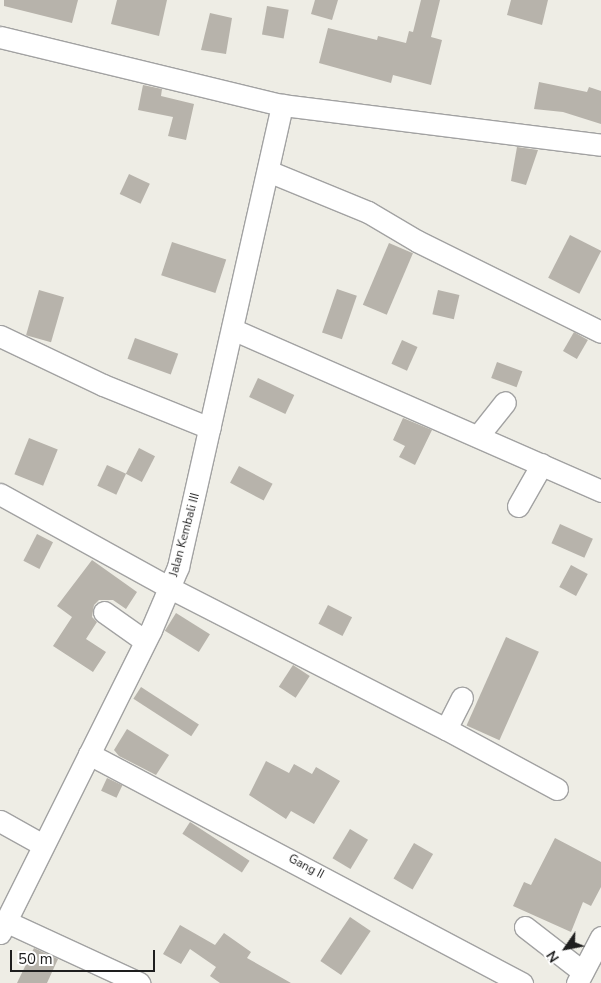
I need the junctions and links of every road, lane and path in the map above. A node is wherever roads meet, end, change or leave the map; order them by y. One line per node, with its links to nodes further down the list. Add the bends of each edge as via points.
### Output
1 (0, 36): 2 (street)
2 (282, 105): 3 (street); 4 (street, Jalan Kembali III)
3 (601, 145)
4 (268, 171): 5 (street, Jalan Kembali III); 6 (street, via 368,212 417,241)
5 (232, 329): 9 (street, Jalan Kembali III); 10 (street)
6 (601, 332)
7 (0, 336): 9 (street, via 103,385)
8 (505, 402): 10 (street)
9 (210, 428): 15 (street, Jalan Kembali III, via 192,514)
10 (478, 436): 11 (street)
11 (542, 464): 12 (street); 14 (street)
12 (601, 491)
13 (0, 494): 15 (street)
14 (518, 506)
15 (170, 588): 17 (street, Jalan Kembali III); 19 (street)
16 (104, 612): 17 (street)
17 (145, 641): 20 (street, Jalan Kembali III)
18 (462, 698): 19 (street)
19 (446, 728): 21 (street)
20 (89, 754): 23 (street, Jalan Kembali III); 29 (street, Gang II)
21 (557, 789)
22 (0, 821): 23 (street)
23 (42, 845): 24 (street, Jalan Kembali III)
24 (3, 927): 28 (street)
25 (525, 927): 27 (street)
26 (601, 937): 27 (street)
27 (580, 977)
28 (139, 983)
29 (522, 983)

